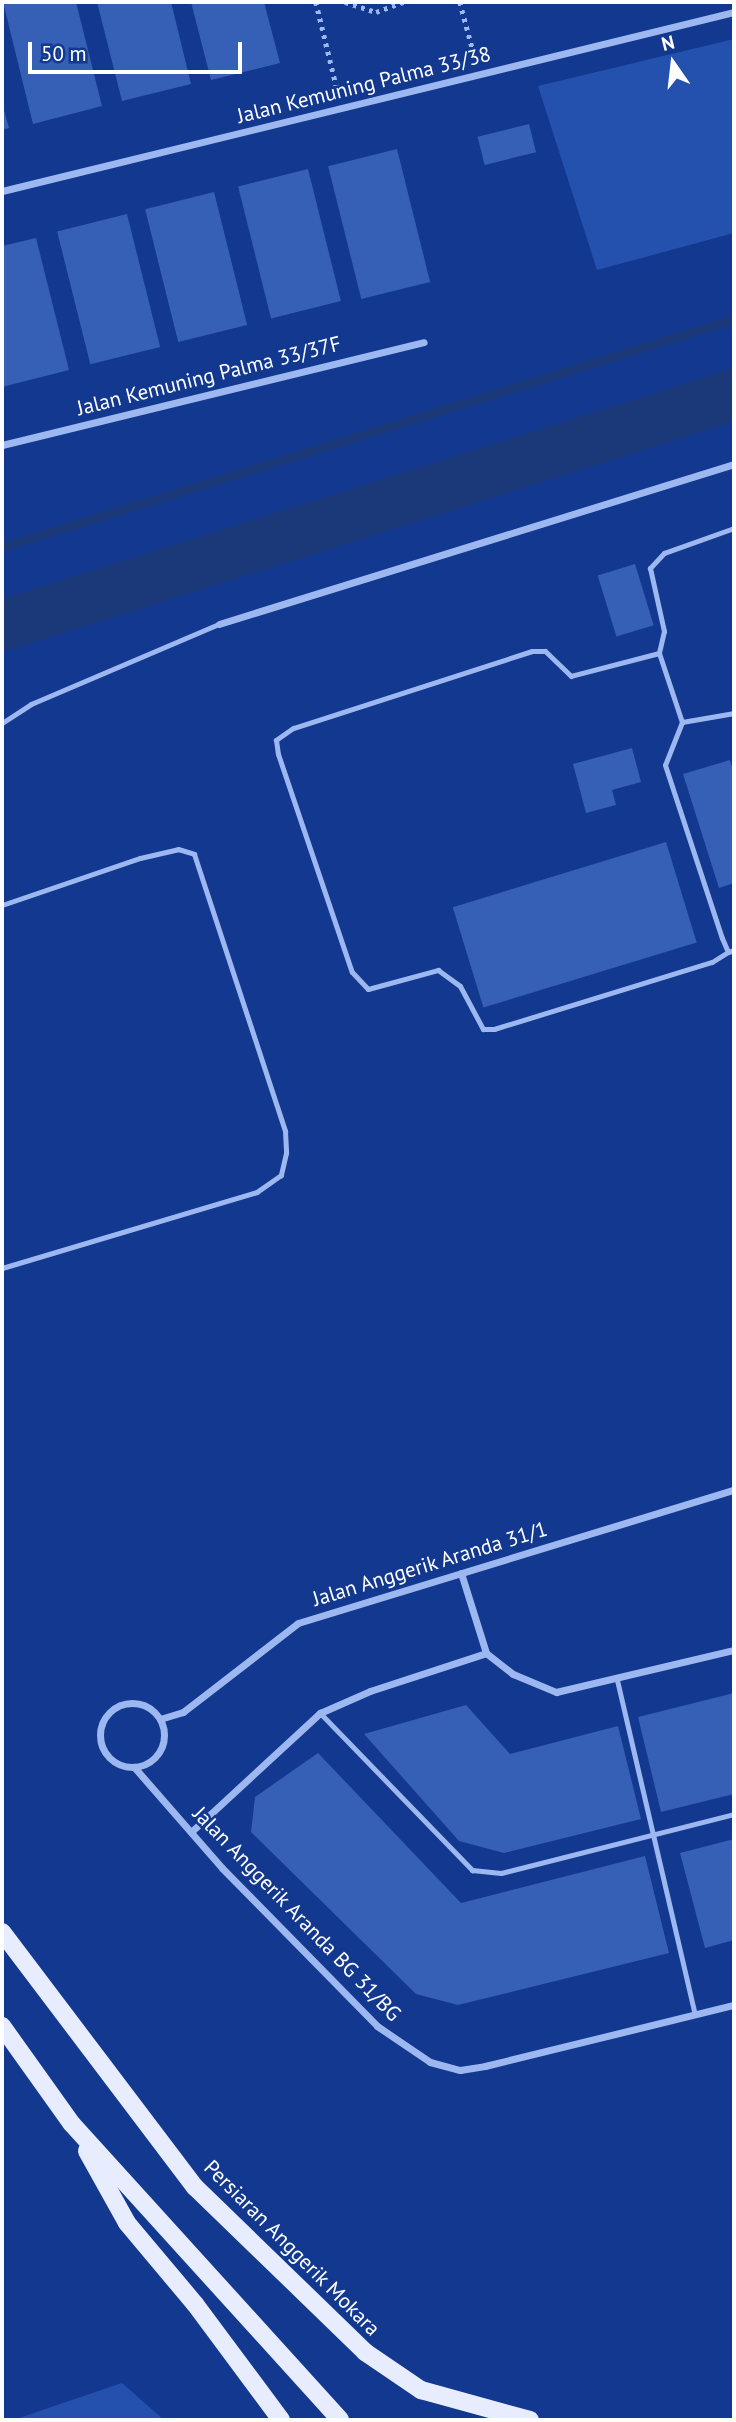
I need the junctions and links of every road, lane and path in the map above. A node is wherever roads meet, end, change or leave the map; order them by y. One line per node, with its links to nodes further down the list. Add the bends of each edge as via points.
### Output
1 (316, 2): 7 (path)
2 (345, 2): 3 (path, via 376,12)
3 (404, 2)
4 (460, 2): 6 (path)
5 (734, 12): 6 (street, Jalan Kemuning Palma 33/38)
6 (479, 75): 7 (street, Jalan Kemuning Palma 33/38)
7 (342, 108): 8 (street, Jalan Kemuning Palma 33/38)
8 (2, 191)
9 (424, 342): 10 (street, Jalan Kemuning Palma 33/37F)
10 (2, 445)
11 (734, 464): 13 (street)
12 (734, 528): 14 (lane, via 653,560 651,579 664,631)
13 (219, 624): 17 (lane, via 31,704)
14 (659, 653): 16 (lane); 19 (lane, via 571,676 545,651 532,651 293,728 276,740 278,754 352,972 368,989 438,970 460,986 477,1023 483,1029 494,1029 712,962)
15 (734, 713): 16 (lane)
16 (682, 722): 19 (lane, via 665,765)
17 (2, 723)
18 (2, 905): 20 (lane, via 140,858 178,849 194,854 285,1130 286,1153 281,1175 257,1192)
19 (731, 951)
20 (2, 1268)
21 (734, 1490): 22 (street, Jalan Anggerik Aranda 31/1)
22 (461, 1573): 24 (street); 27 (street, Jalan Anggerik Aranda 31/1, via 298,1623 183,1712)
23 (734, 1650): 25 (street)
24 (486, 1653): 25 (street, via 513,1674 556,1692); 26 (street, via 370,1691)
25 (617, 1680): 31 (lane)
26 (320, 1713): 30 (street); 31 (lane, via 472,1870 501,1873)
27 (160, 1718): 28 (street, via 164,1740 160,1750 145,1764); 28 (street, via 144,1704 123,1704 102,1724 101,1745 107,1754 124,1766)
28 (134, 1766): 30 (street, Jalan Anggerik Aranda BG 31/BG)
29 (734, 1814): 31 (lane)
30 (191, 1832): 34 (street, Jalan Anggerik Aranda BG 31/BG, via 377,2026 430,2062 460,2070 485,2066)
31 (650, 1833): 34 (lane)
32 (2, 1932): 39 (main road, Persiaran Anggerik Mokara, via 195,2186 365,2353 421,2390)
33 (734, 2006): 34 (street, Jalan Anggerik Aranda BG 31/BG)
34 (695, 2015)
35 (2, 2026): 36 (main road)
36 (72, 2124): 37 (main road, via 127,2223 203,2314); 38 (main road)
37 (281, 2420)
38 (340, 2420)
39 (530, 2420)

